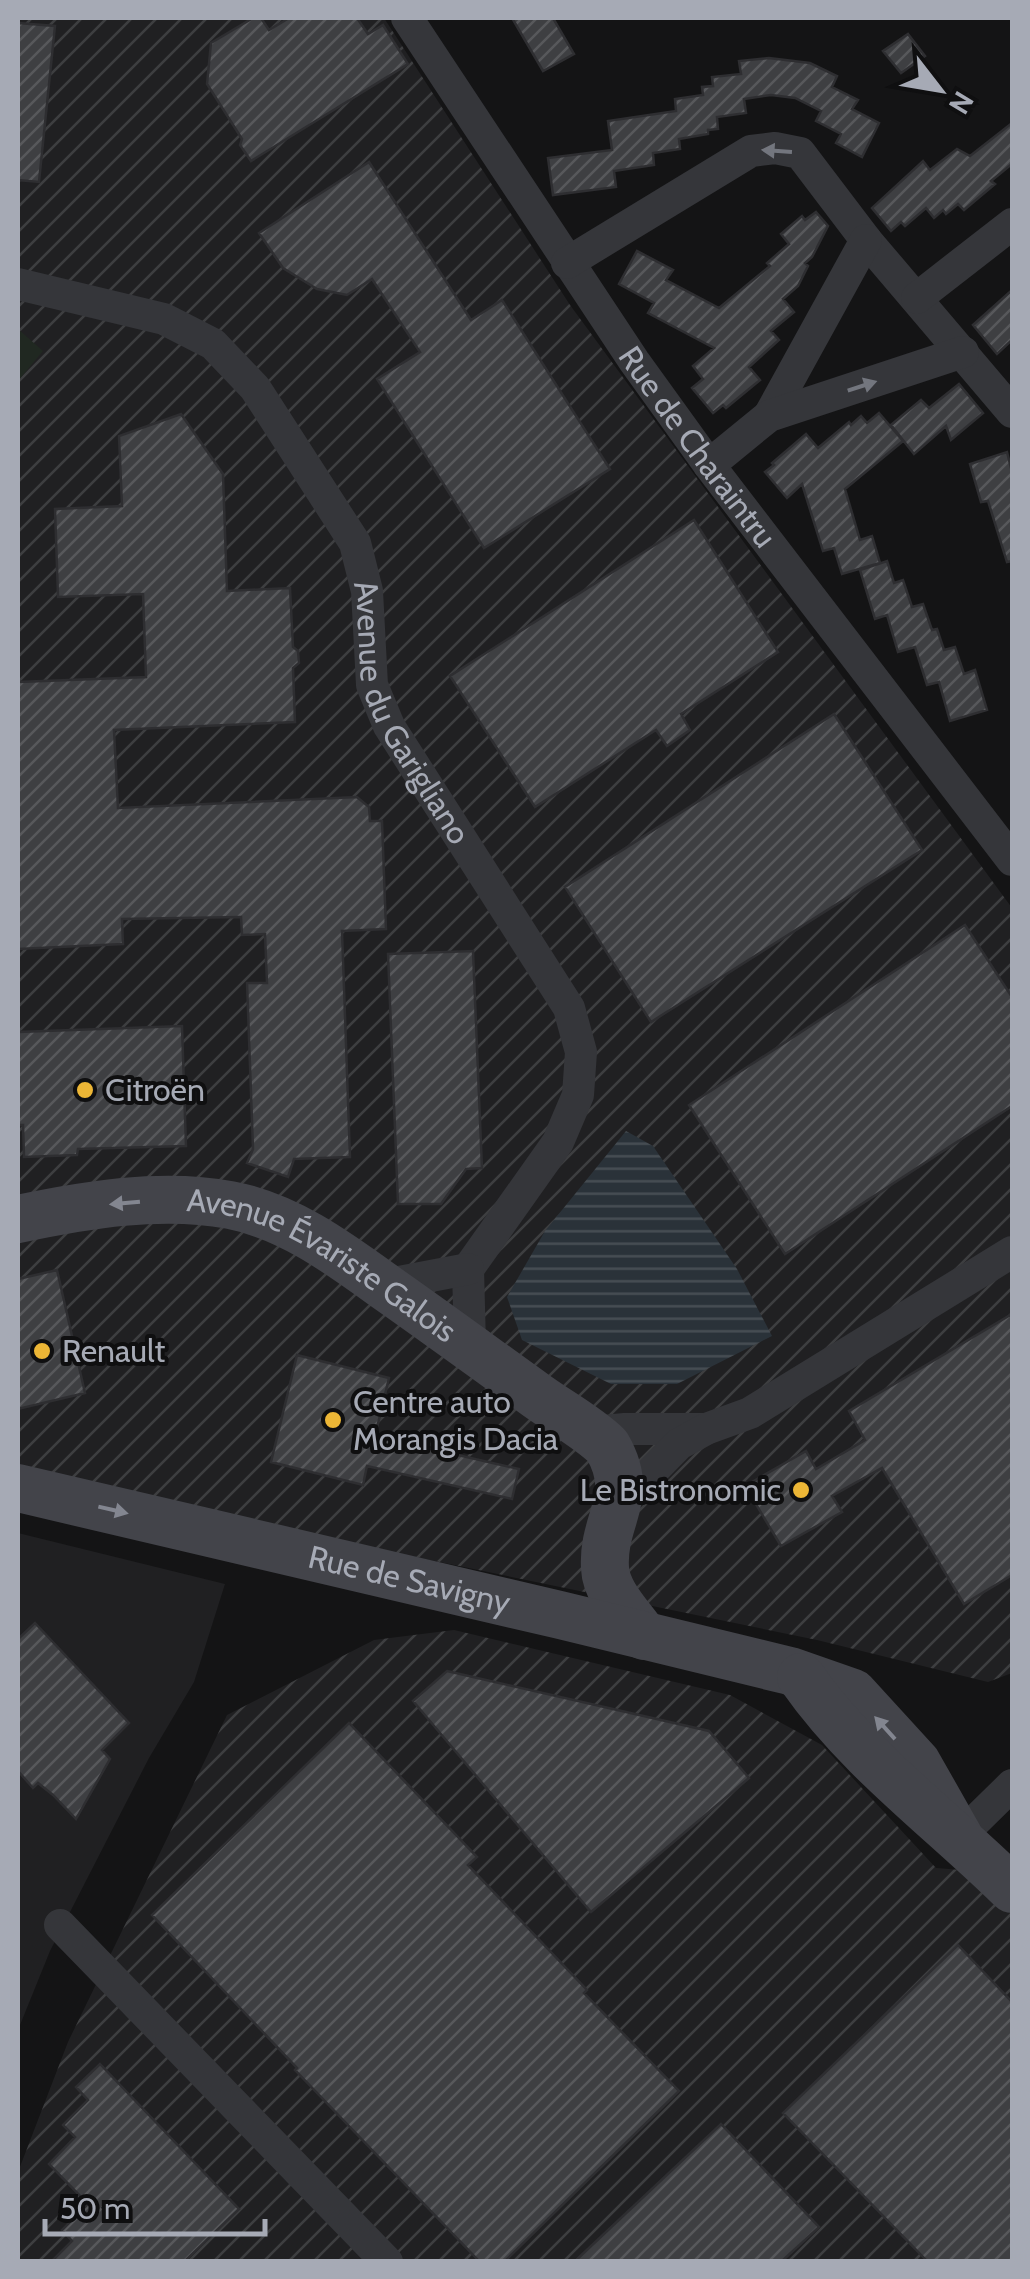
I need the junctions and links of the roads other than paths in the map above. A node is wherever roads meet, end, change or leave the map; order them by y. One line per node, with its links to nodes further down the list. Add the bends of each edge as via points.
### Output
1 (406, 18): 4 (street, Rue de Charaintru)
2 (1012, 224): 6 (street)
3 (866, 240): 4 (street, one-way to 4, via 800,154 775,148 751,151); 6 (street); 9 (street)
4 (567, 263): 10 (street, Rue de Charaintru)
5 (18, 284): 14 (street, Avenue du Garigliano, via 164,319 213,344 255,388 355,543 368,591 372,685 389,726 569,1008 581,1052 578,1095 558,1142)
6 (917, 298): 7 (street)
7 (962, 352): 8 (street); 9 (street, one-way to 7)
8 (1012, 412)
9 (769, 416): 10 (street)
10 (709, 464): 11 (street, Rue de Charaintru)
11 (1012, 860)
12 (18, 1219): 15 (main road, Avenue Évariste Galois, one-way to 12, via 309,1236 230,1205 158,1200)
13 (1012, 1252): 17 (street, via 750,1413)
14 (468, 1269): 15 (street); 16 (street)
15 (383, 1284): 16 (main road, Avenue Évariste Galois)
16 (470, 1344): 18 (main road, Avenue Évariste Galois)
17 (706, 1429): 18 (street); 20 (street, via 679,1444)
18 (592, 1432): 20 (main road, Avenue Évariste Galois, via 616,1462 622,1495)
19 (18, 1488): 21 (main road, Rue de Savigny, one-way to 21)
20 (613, 1523): 21 (main road, via 570,1588); 22 (main road, Avenue Évariste Galois, via 604,1570)
21 (527, 1608): 22 (main road, Rue de Savigny)
22 (644, 1636): 24 (main road, Rue de Savigny, via 802,1677 829,1718 873,1763)
23 (1012, 1784): 24 (street)
24 (992, 1863)
25 (60, 1926): 26 (street)
26 (386, 2262)

